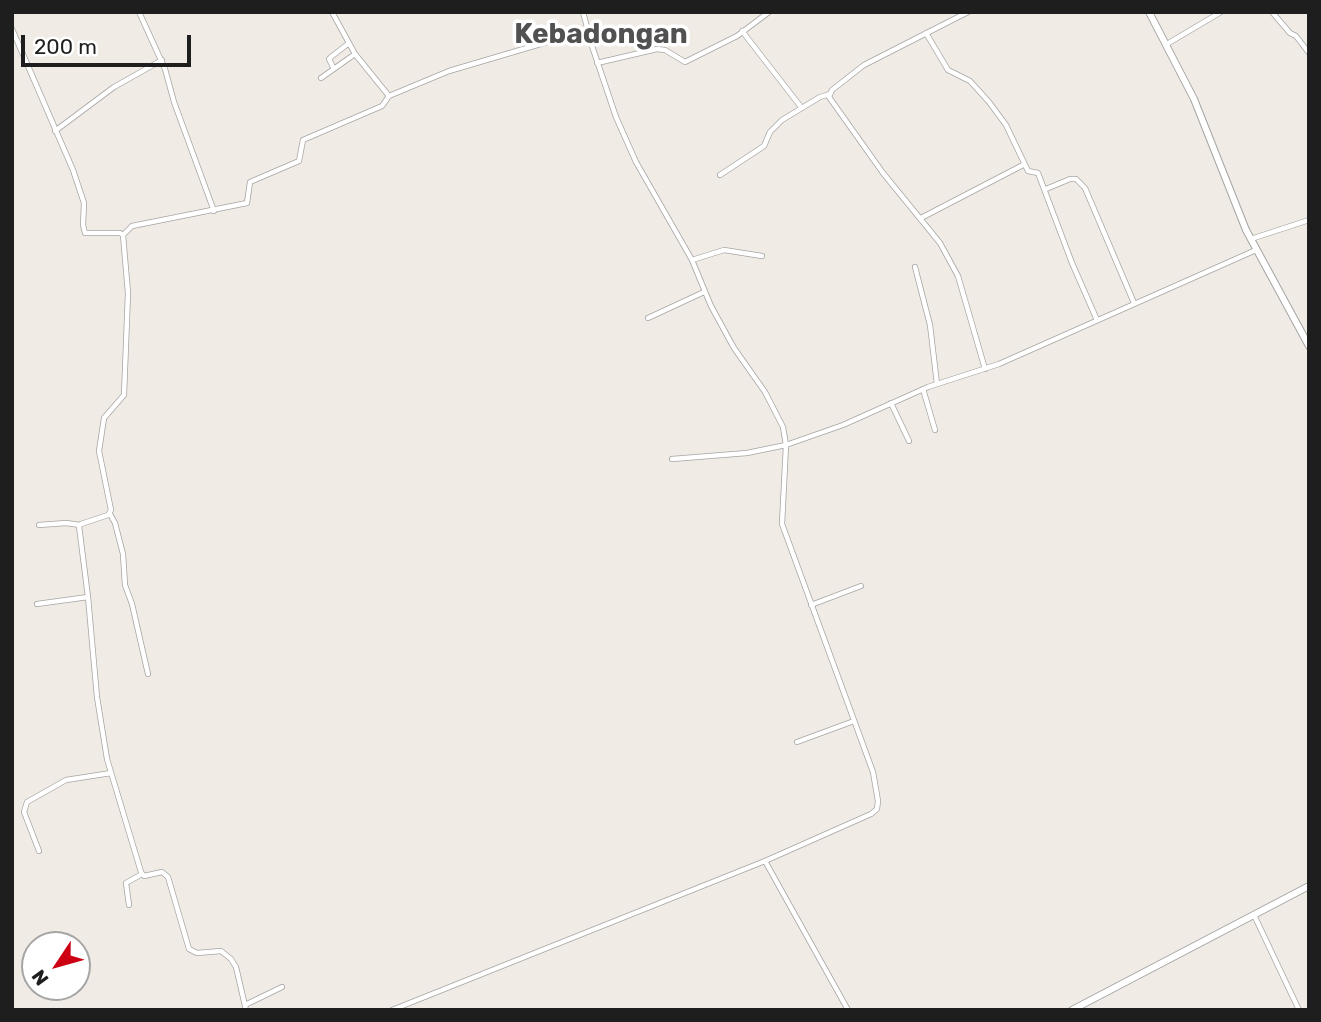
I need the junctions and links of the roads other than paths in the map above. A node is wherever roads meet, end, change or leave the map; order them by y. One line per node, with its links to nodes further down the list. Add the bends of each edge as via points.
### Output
1 (139, 12): 17 (street)
2 (332, 12): 13 (street)
3 (583, 12): 10 (street)
4 (769, 12): 11 (street)
5 (968, 12): 12 (street)
6 (1149, 12): 14 (street)
7 (1221, 12): 14 (street)
8 (1272, 12): 15 (street)
9 (12, 29): 24 (street)
10 (588, 30): 18 (street); 22 (street, via 449,71)
11 (742, 32): 18 (street, via 685,62 657,49); 23 (street)
12 (926, 33): 21 (street, via 864,65); 25 (street, via 948,70 970,81 1006,125)
13 (349, 43): 16 (street); 19 (street, via 329,59)
14 (1167, 44): 32 (street)
15 (1309, 53)
16 (355, 54): 19 (street); 22 (street)
17 (162, 60): 24 (street, via 114,87); 28 (street)
18 (597, 63): 35 (street, via 636,162)
19 (334, 69): 20 (street)
20 (321, 78)
21 (830, 94): 23 (street); 29 (street, via 855,134)
22 (389, 96): 28 (street, via 382,106 303,140 299,161 250,182 248,202)
23 (802, 107): 26 (street, via 770,132 764,146)
24 (55, 131): 31 (street, via 84,203 85,233)
25 (1023, 165): 27 (street, via 1038,173); 29 (street)
26 (720, 176)
27 (1046, 189): 38 (street, via 1070,179 1085,188); 40 (street)
28 (214, 211): 31 (street, via 132,226)
29 (921, 218): 42 (street, via 958,276)
30 (1309, 220): 32 (street)
31 (123, 235): 50 (street, via 128,293 124,395 104,418 99,452)
32 (1251, 239): 33 (street)
33 (1256, 250): 38 (street); 41 (street)
34 (762, 256): 35 (street, via 724,250)
35 (692, 260): 37 (street)
36 (915, 267): 43 (street, via 930,325)
37 (704, 292): 39 (street); 48 (street, via 734,348 765,392 783,427)
38 (1135, 304): 40 (street)
39 (649, 318)
40 (1097, 320): 42 (street)
41 (1309, 346)
42 (985, 369): 43 (street)
43 (937, 384): 44 (street)
44 (923, 389): 45 (street); 46 (street)
45 (891, 403): 47 (street); 48 (street)
46 (935, 430)
47 (909, 441)
48 (786, 445): 49 (street); 56 (street, via 782,524)
49 (672, 459)
50 (110, 514): 52 (street); 57 (street)
51 (40, 525): 52 (street)
52 (79, 525): 54 (street)
53 (861, 586): 56 (street)
54 (88, 597): 55 (street); 60 (street, via 97,697)
55 (37, 604)
56 (811, 605): 58 (street)
57 (148, 674)
58 (853, 720): 59 (street); 62 (street, via 873,772 877,809)
59 (797, 742)
60 (111, 773): 61 (street, via 66,780 27,802 24,812); 63 (street)
61 (39, 851)
62 (765, 861): 69 (street); 70 (street)
63 (142, 874): 65 (street, via 125,883); 68 (street, via 162,872 168,877 189,949 228,954 236,967)
64 (1309, 886): 66 (street)
65 (129, 905)
66 (1254, 914): 71 (street); 72 (street)
67 (282, 987): 68 (street)
68 (245, 1008)
69 (392, 1010)
70 (848, 1010)
71 (1072, 1010)
72 (1300, 1010)

